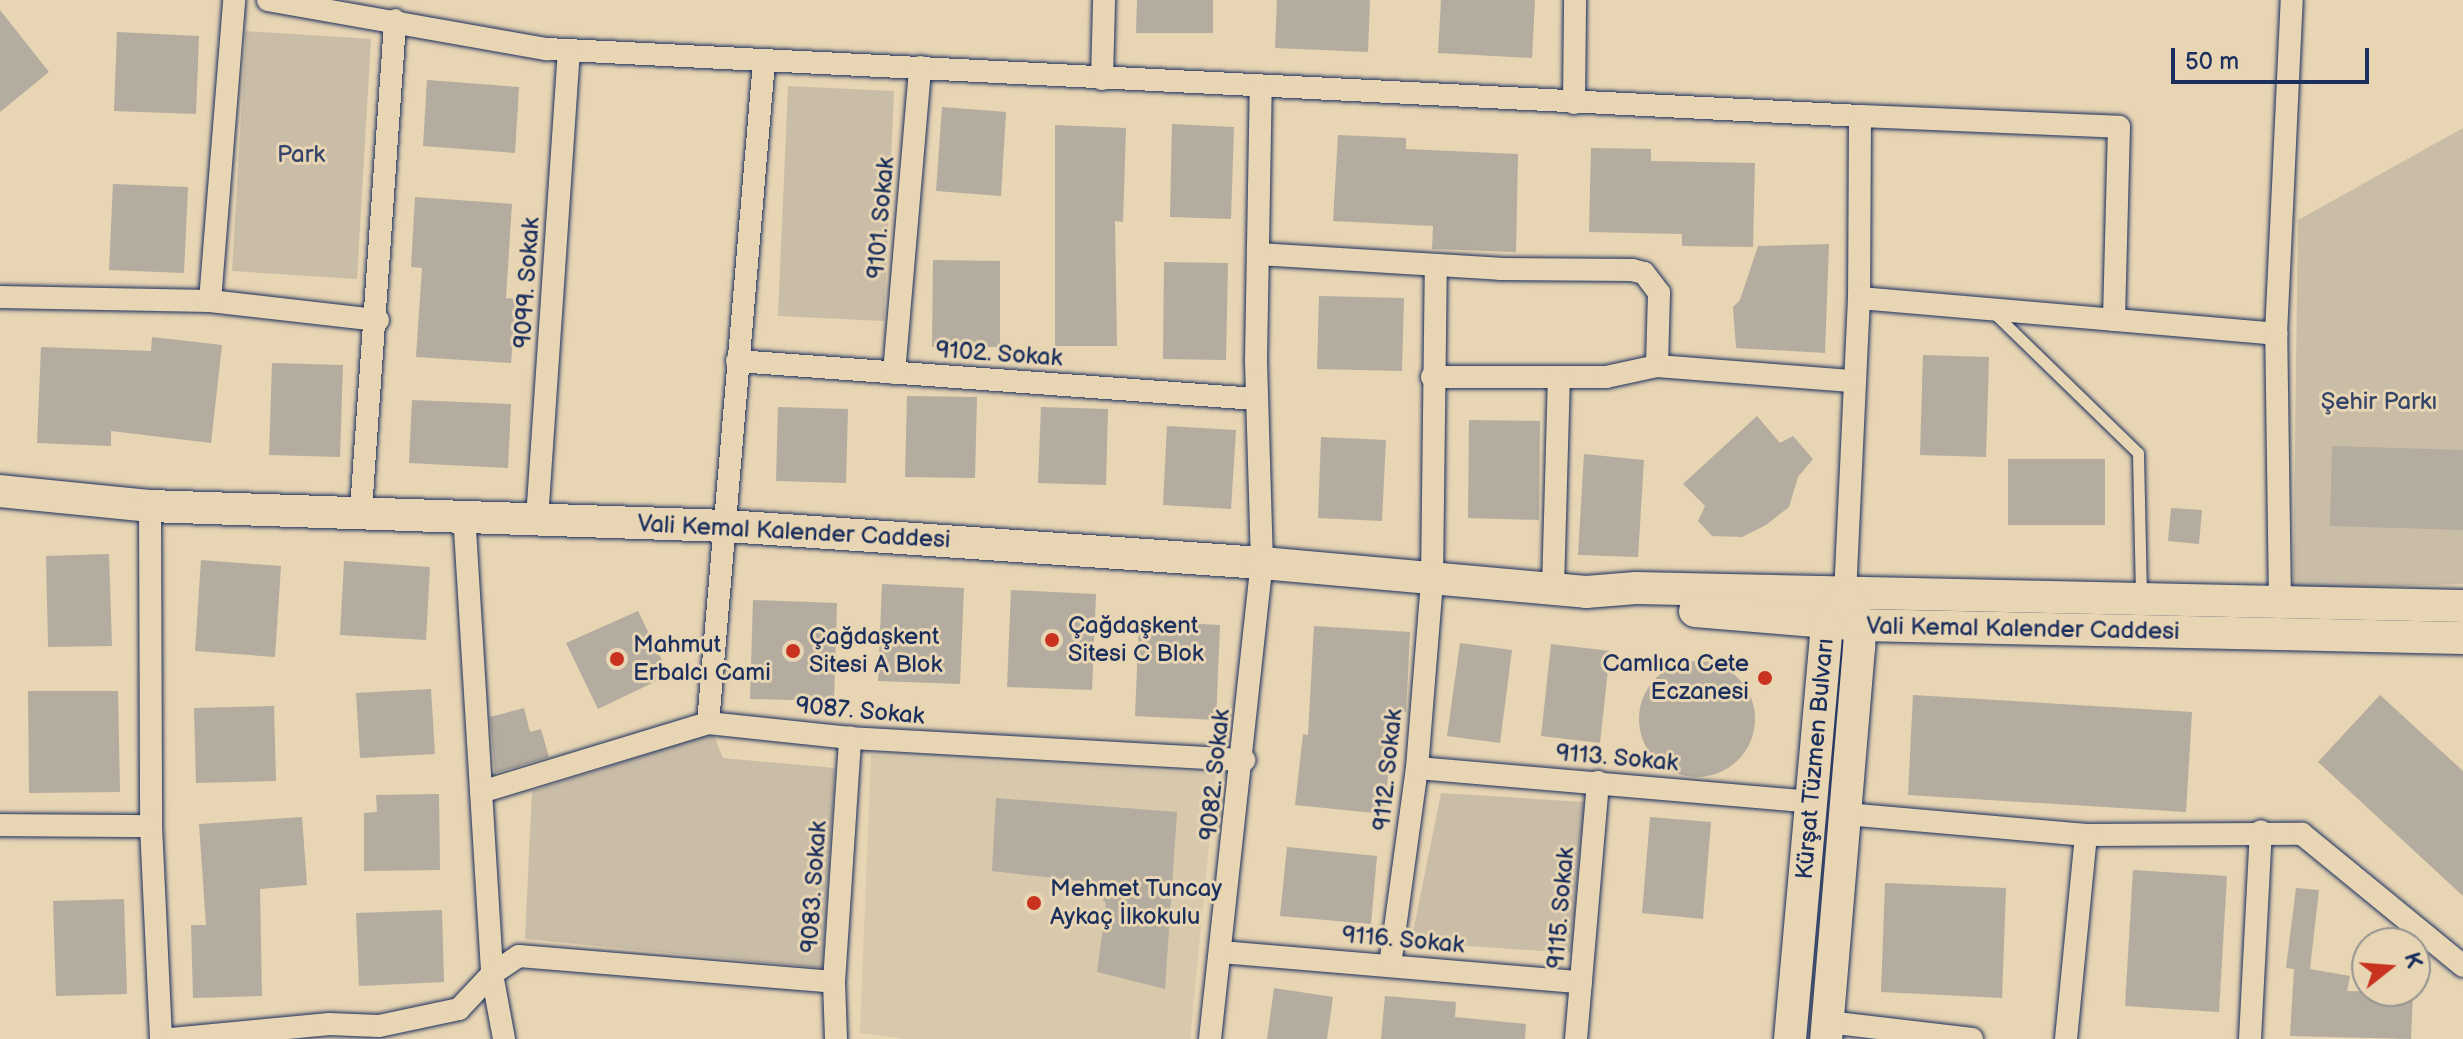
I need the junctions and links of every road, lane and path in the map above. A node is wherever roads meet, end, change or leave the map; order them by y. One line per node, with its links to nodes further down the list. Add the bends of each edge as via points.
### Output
1 (234, 0): 18 (street)
2 (268, 0): 6 (street)
3 (1104, 0): 10 (street)
4 (1575, 0): 12 (street)
5 (2292, 0): 22 (street)
6 (395, 20): 7 (street); 20 (street)
7 (569, 50): 8 (street); 34 (street, 9099. Sokak)
8 (764, 61): 9 (street); 23 (street)
9 (920, 67): 10 (street); 25 (street, 9101. Sokak)
10 (1102, 79): 11 (street)
11 (1261, 87): 12 (street); 14 (street, 9082. Sokak)
12 (1574, 103): 13 (street)
13 (1860, 116): 17 (street); 21 (street, via 2119,127)
14 (1258, 254): 15 (street); 29 (street, 9082. Sokak)
15 (1436, 265): 24 (street, via 1644,273 1659,293); 26 (street, 9112. Sokak)
16 (0, 297): 18 (street)
17 (1859, 298): 19 (street); 28 (street)
18 (210, 301): 20 (street)
19 (1990, 309): 21 (street); 39 (lane, via 2138,453)
20 (378, 320): 32 (street)
21 (2114, 320): 22 (street)
22 (2276, 334): 40 (street)
23 (737, 361): 25 (street, 9102. Sokak); 35 (street)
24 (1657, 366): 27 (street, via 1606,377); 28 (street)
25 (894, 373): 29 (street, 9102. Sokak)
26 (1432, 377): 27 (street); 37 (street, 9112. Sokak)
27 (1559, 378): 38 (street)
28 (1854, 381): 42 (street)
29 (1256, 399): 36 (street, 9082. Sokak)
30 (0, 491): 31 (street, Vali Kemal Kalender Caddesi)
31 (150, 506): 32 (street, Vali Kemal Kalender Caddesi); 54 (street)
32 (361, 510): 33 (street, Vali Kemal Kalender Caddesi)
33 (464, 513): 34 (street, Vali Kemal Kalender Caddesi); 50 (street)
34 (537, 519): 35 (street, Vali Kemal Kalender Caddesi)
35 (727, 526): 36 (street, Vali Kemal Kalender Caddesi); 45 (street)
36 (1262, 563): 37 (street, Vali Kemal Kalender Caddesi); 47 (street, 9082. Sokak)
37 (1432, 580): 38 (street, Vali Kemal Kalender Caddesi); 48 (street, 9112. Sokak)
38 (1553, 589): 42 (street, Vali Kemal Kalender Caddesi, via 1636,588)
39 (2141, 602): 40 (street, Vali Kemal Kalender Caddesi); 42 (street, Vali Kemal Kalender Caddesi)
40 (2280, 604): 41 (street, Vali Kemal Kalender Caddesi)
41 (2463, 606)
42 (1836, 609): 43 (street, Kürşat Tüzmen Bulvarı); 51 (street, Kürşat Tüzmen Bulvarı)
43 (1860, 625): 44 (street, Vali Kemal Kalender Caddesi); 52 (street, Kürşat Tüzmen Bulvarı)
44 (2463, 638)
45 (708, 723): 46 (street, 9087. Sokak); 50 (street, 9087. Sokak)
46 (850, 738): 47 (street, 9087. Sokak); 61 (street, 9083. Sokak)
47 (1244, 760): 57 (street, 9082. Sokak)
48 (1417, 768): 49 (street, 9113. Sokak); 58 (street, 9112. Sokak)
49 (1598, 782): 51 (street, 9113. Sokak); 62 (street, 9115. Sokak)
50 (481, 792): 60 (street)
51 (1813, 802): 71 (street, Kürşat Tüzmen Bulvarı)
52 (1846, 814): 56 (street); 64 (street, Kürşat Tüzmen Bulvarı)
53 (0, 825): 54 (street)
54 (151, 826): 65 (street)
55 (2261, 831): 56 (street); 59 (street, via 2302,834); 74 (street)
56 (2086, 835): 73 (street)
57 (1220, 952): 58 (street, 9116. Sokak); 69 (street, 9082. Sokak)
58 (1390, 965): 62 (street, 9116. Sokak)
59 (2463, 966)
60 (492, 974): 61 (street, via 519,956); 63 (street, via 459,1009); 67 (street)
61 (834, 982): 68 (street, 9083. Sokak)
62 (1581, 982): 70 (street, 9115. Sokak)
63 (330, 1031): 66 (street)
64 (1827, 1031): 72 (street)
65 (161, 1039)
66 (171, 1039)
67 (504, 1039)
68 (836, 1039)
69 (1210, 1039)
70 (1576, 1039)
71 (1790, 1039)
72 (1972, 1039)
73 (2066, 1039)
74 (2250, 1039)

